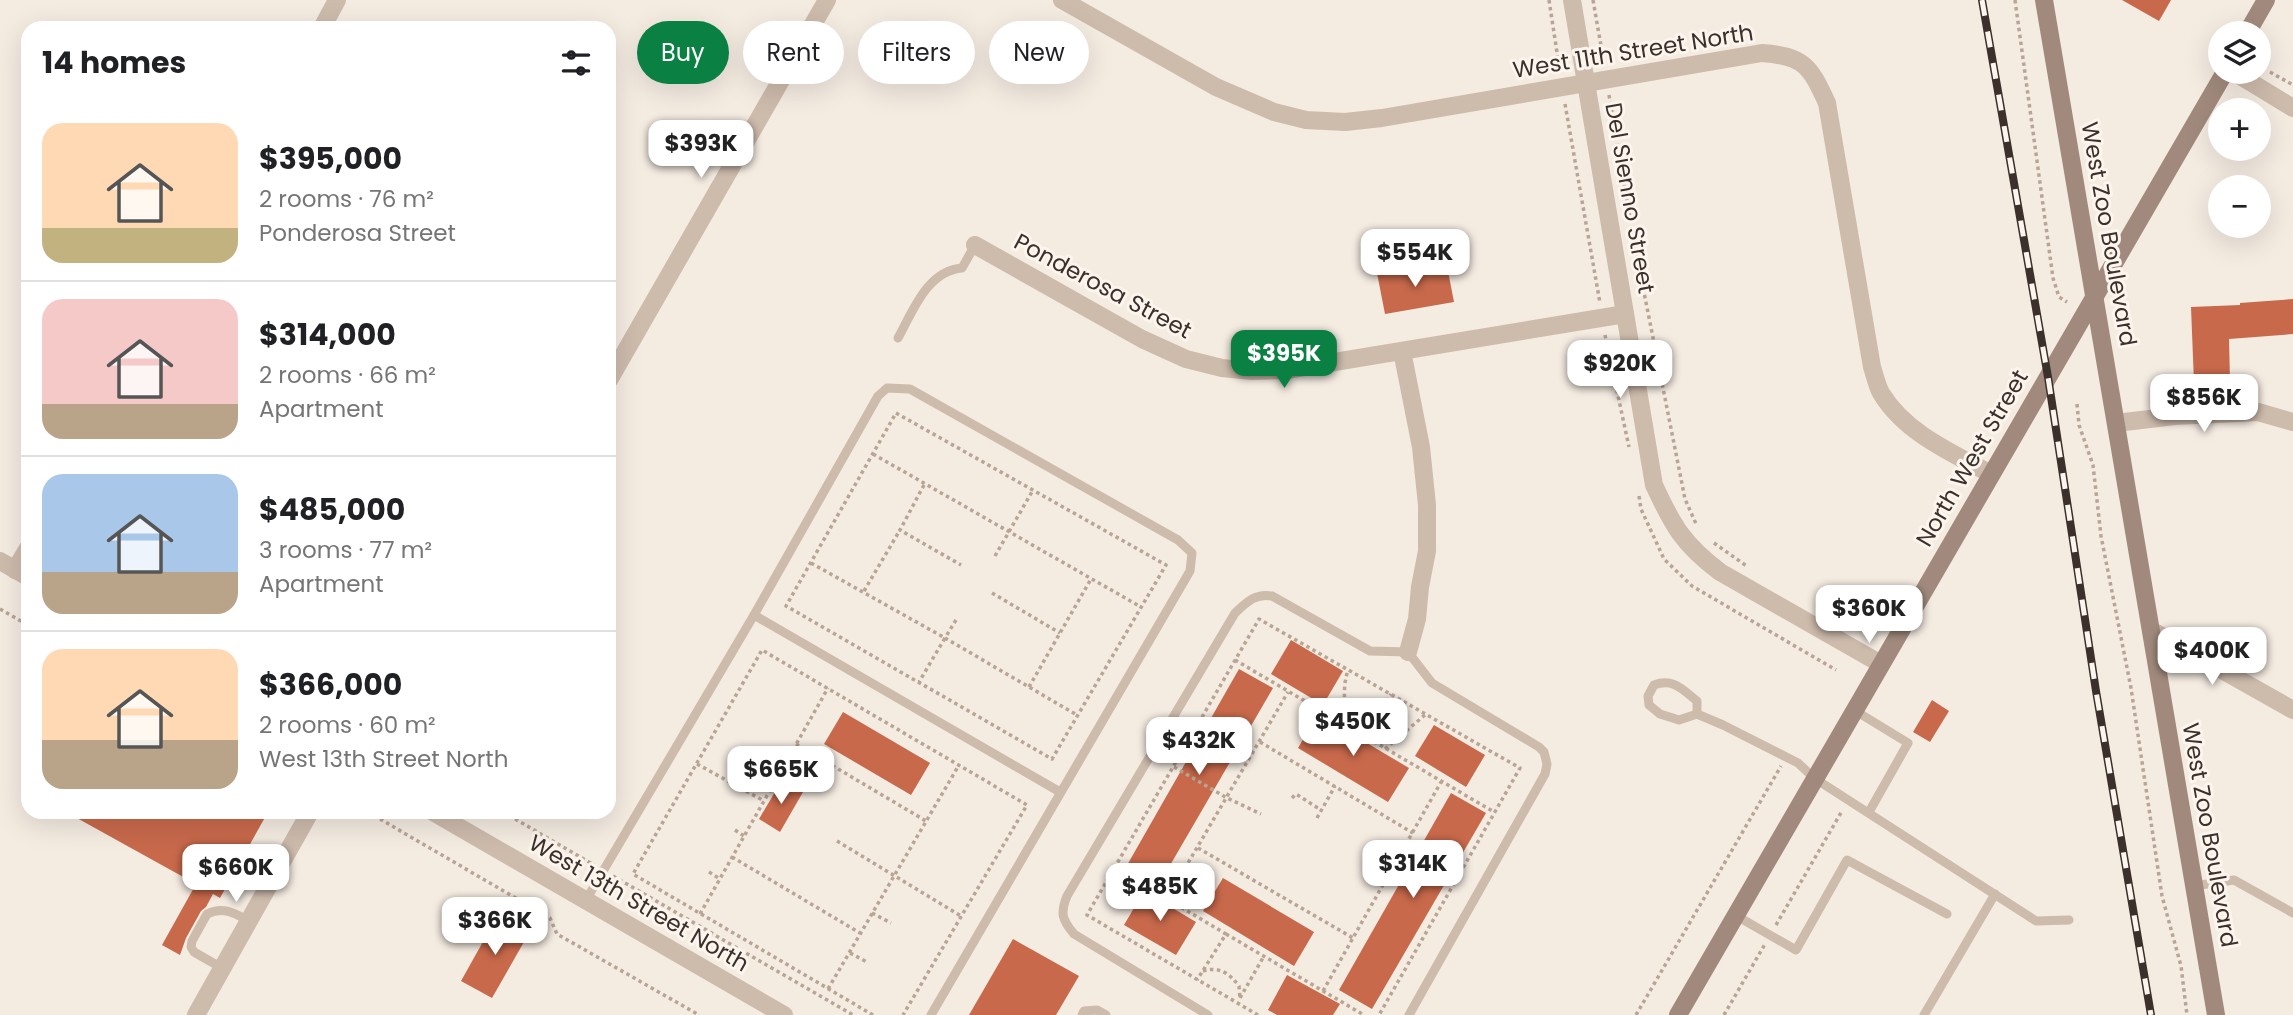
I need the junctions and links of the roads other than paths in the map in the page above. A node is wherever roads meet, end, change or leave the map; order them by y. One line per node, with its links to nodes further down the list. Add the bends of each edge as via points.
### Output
1 (337, 0): 7 (street)
2 (827, 0): 18 (street)
3 (1062, 0): 9 (street, West 11th Street North, via 1216,87 1274,112 1306,120 1382,118)
4 (1572, 0): 9 (street, Del Sienno Street)
5 (2044, 0): 14 (main road, West Zoo Boulevard)
6 (2266, 0): 8 (main road)
7 (325, 21)
8 (2254, 21)
9 (1586, 83): 15 (street, Del Sienno Street); 21 (street, West 11th Street North, via 1762,53 1783,55 1807,67 1827,103 1872,367 1881,392 1913,428)
10 (2218, 84): 14 (main road, North West Street)
11 (2254, 84): 12 (street)
12 (2293, 108)
13 (975, 245): 16 (lane, via 962,268 949,269 927,286); 17 (street, Ponderosa Street, via 1142,339 1186,359 1222,368 1286,370)
14 (2094, 295): 20 (main road, West Zoo Boulevard); 21 (main road, North West Street)
15 (1625, 314): 17 (street, Ponderosa Street); 25 (street, Del Sienno Street, via 1654,485 1681,538 1744,587)
16 (898, 338)
17 (1402, 351): 24 (street, via 1427,505 1427,551)
18 (616, 368)
19 (2293, 422): 20 (street, via 2258,412)
20 (2116, 424): 23 (main road, West Zoo Boulevard)
21 (1991, 474): 25 (main road, North West Street)
22 (754, 615): 30 (lane); 30 (lane, via 878,396 887,388 910,389 1178,540 1192,553 1190,571); 36 (lane)
23 (2151, 630): 27 (street); 34 (main road, West Zoo Boulevard)
24 (1408, 652): 43 (lane, via 1370,651 1272,596 1252,598 1235,613 1062,909 1062,918 1074,934); 50 (lane, via 1432,683 1539,747 1547,764)
25 (1881, 664): 26 (main road, North West Street)
26 (1854, 710): 29 (main road, North West Street); 31 (lane, via 1908,743)
27 (2293, 710)
28 (1697, 714): 28 (lane, via 1679,720 1660,714 1648,705 1648,696 1654,685 1674,684 1697,701); 29 (lane, via 1798,763)
29 (1814, 778): 31 (lane); 39 (main road, North West Street)
30 (1060, 792): 46 (lane)
31 (1869, 812): 35 (lane)
32 (306, 819): 41 (street)
33 (445, 819): 36 (street, West 13th Street North)
34 (2194, 886): 37 (lane, via 2234,880); 53 (main road, West Zoo Boulevard)
35 (1995, 894): 40 (lane, via 2036,921); 52 (lane)
36 (586, 900): 45 (street, West 13th Street North)
37 (2293, 913)
38 (1947, 914): 39 (lane, via 1847,860 1796,950)
39 (1735, 915): 51 (main road, North West Street)
40 (2069, 920)
41 (249, 921): 42 (street); 42 (lane, via 228,910 207,914 191,947)
42 (222, 968): 44 (street)
43 (1191, 1011): 49 (lane)
44 (196, 1015)
45 (784, 1015)
46 (931, 1015)
47 (1082, 1015): 48 (lane, via 1097,1010)
48 (1106, 1015)
49 (1208, 1015)
50 (1409, 1015)
51 (1678, 1015)
52 (1924, 1015)
53 (2216, 1015)

